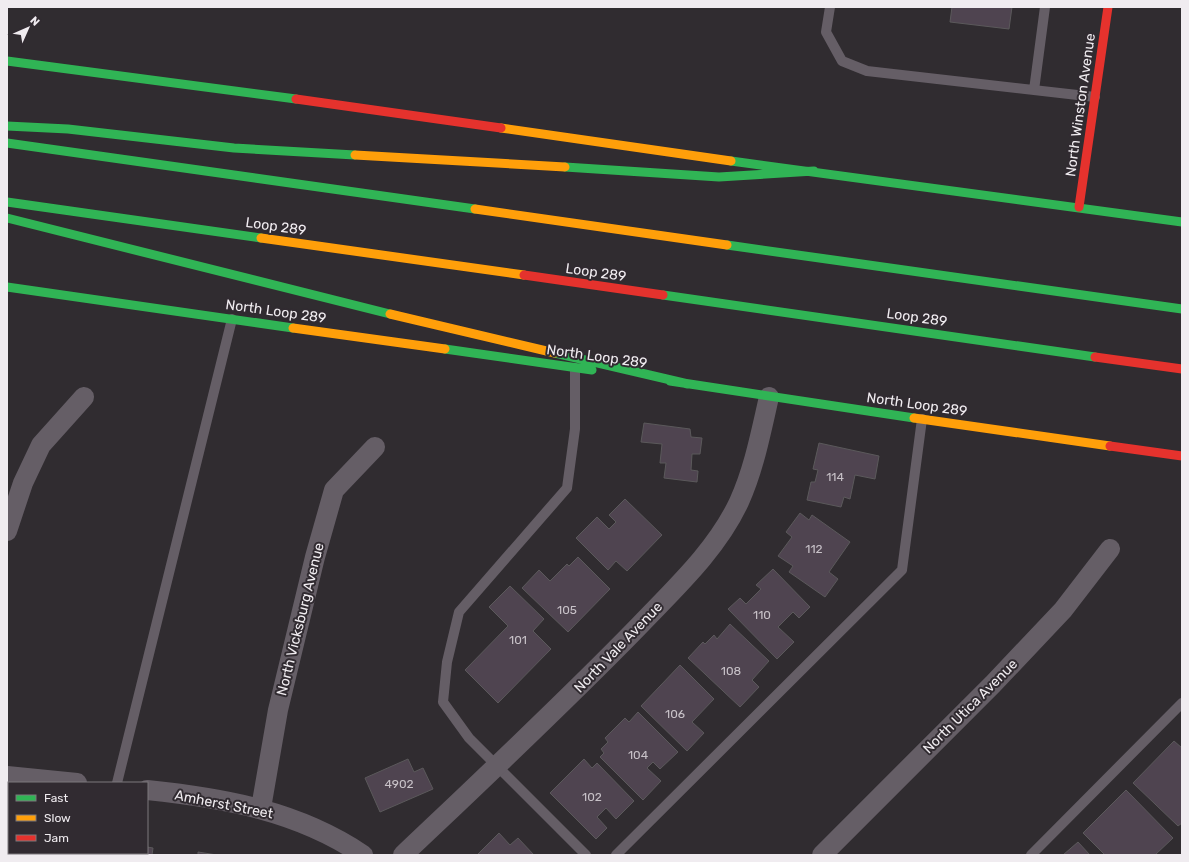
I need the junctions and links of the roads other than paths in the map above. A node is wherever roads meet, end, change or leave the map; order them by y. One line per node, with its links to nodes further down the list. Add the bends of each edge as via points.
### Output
1 (830, 7): 5 (lane, via 826,32 842,61 867,71)
2 (1046, 7): 5 (lane)
3 (1108, 7): 6 (main road, North Winston Avenue)
4 (7, 61): 9 (main road)
5 (1034, 90): 6 (lane)
6 (1095, 97): 11 (main road, North Winston Avenue)
7 (7, 126): 9 (main road, via 68,129 234,148 718,177)
8 (7, 143): 15 (main road)
9 (814, 171): 11 (main road)
10 (7, 202): 18 (main road, Loop 289)
11 (1079, 207): 13 (main road)
12 (7, 218): 19 (main road, via 335,301)
13 (1182, 222)
14 (7, 287): 16 (main road, North Loop 289)
15 (1182, 309)
16 (232, 319): 17 (main road, North Loop 289); 31 (lane)
17 (575, 368): 19 (main road, North Loop 289); 28 (lane, via 575,429 566,488 459,612 447,662 443,702 469,738)
18 (1182, 369)
19 (688, 384): 21 (main road, North Loop 289)
20 (84, 397): 25 (street, via 41,445 23,483)
21 (769, 397): 22 (main road, North Loop 289); 28 (street, North Vale Avenue, via 755,456 739,501 722,532 694,567 614,651)
22 (922, 419): 24 (main road, North Loop 289); 37 (lane, via 902,570)
23 (375, 447): 33 (street, North Vicksburg Avenue, via 334,490 278,710)
24 (1182, 456)
25 (7, 531)
26 (1110, 549): 38 (street, North Utica Avenue, via 1063,610)
27 (1182, 703): 39 (lane)
28 (497, 766): 35 (street, North Vale Avenue); 36 (lane)
29 (7, 776): 30 (street)
30 (67, 782)
31 (117, 782)
32 (148, 790): 33 (street, Amherst Street)
33 (261, 808): 34 (street, Amherst Street, via 317,828)
34 (363, 855)
35 (403, 855)
36 (586, 855)
37 (616, 855)
38 (822, 855)
39 (1030, 855)

